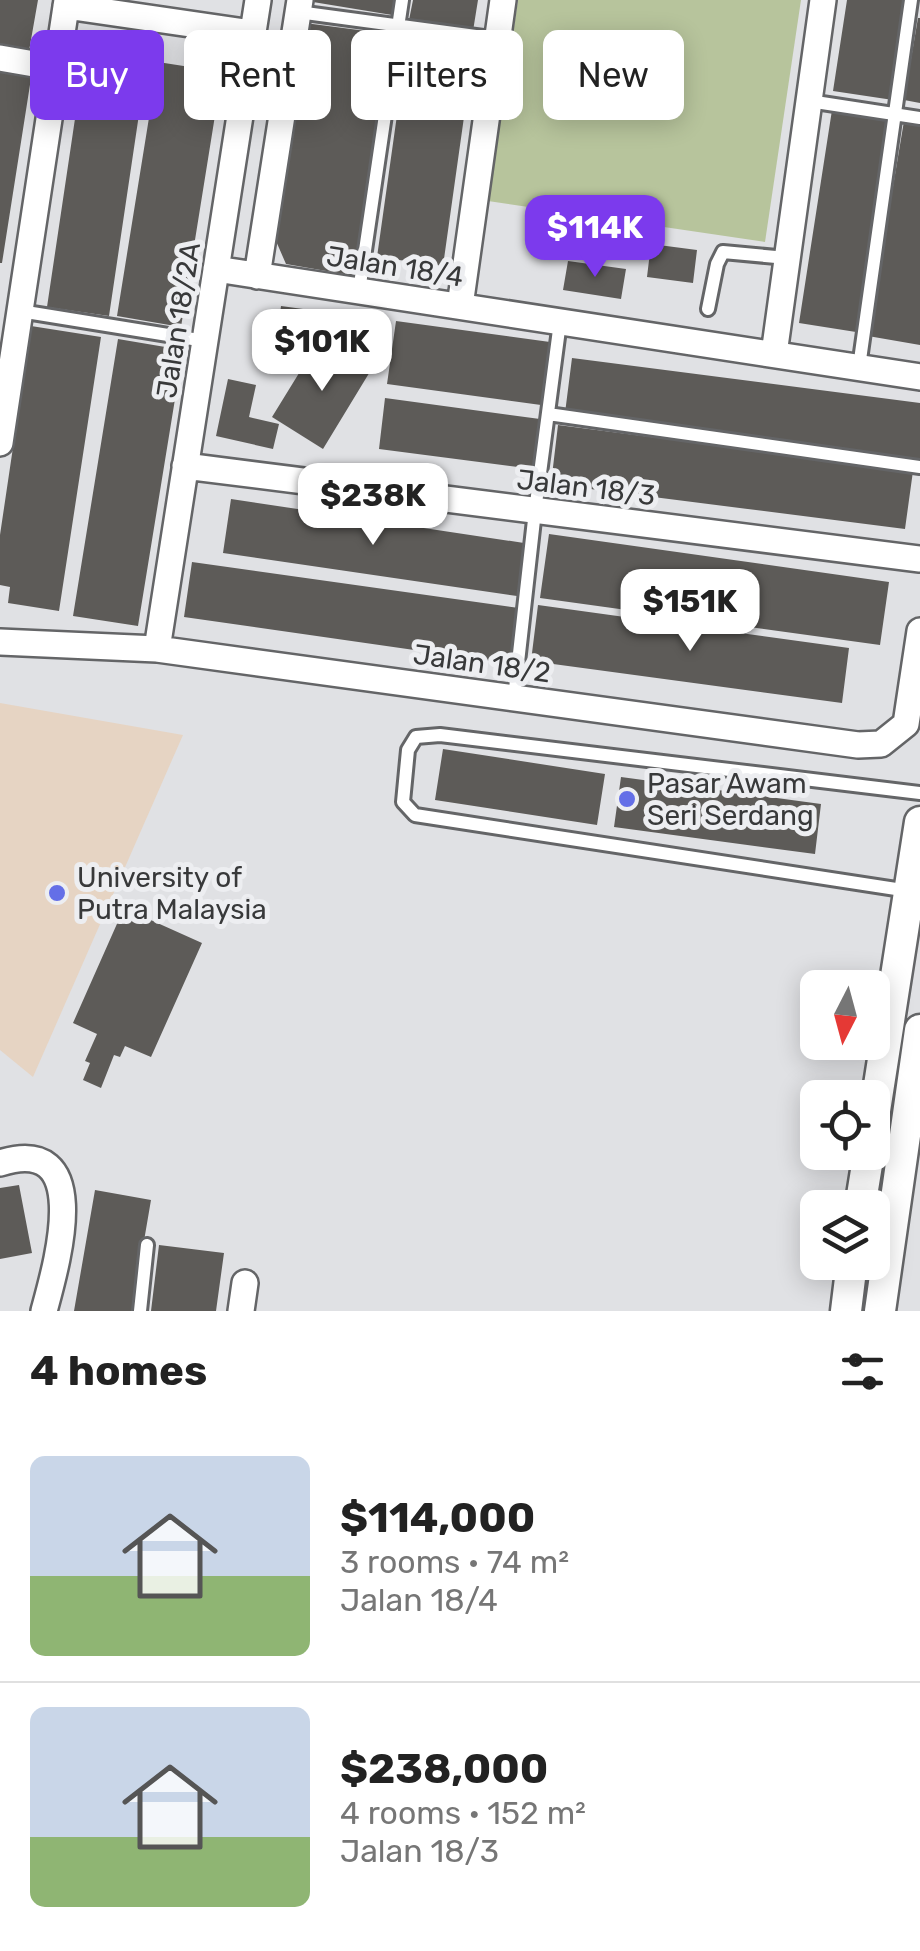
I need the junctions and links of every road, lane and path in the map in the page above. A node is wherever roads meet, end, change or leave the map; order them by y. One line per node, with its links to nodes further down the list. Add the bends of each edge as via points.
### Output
1 (258, 0): 11 (street, Jalan 18/2A)
2 (402, 0): 8 (lane)
3 (504, 0): 13 (street)
4 (823, 0): 16 (street)
5 (911, 0): 17 (lane)
6 (67, 3): 9 (street); 10 (street)
7 (299, 6): 8 (lane); 24 (street)
8 (398, 25): 12 (lane); 25 (lane)
9 (63, 30)
10 (234, 30)
11 (253, 30)
12 (436, 30)
13 (499, 30)
14 (0, 58): 15 (street)
15 (30, 63)
16 (809, 101): 17 (lane); 22 (street)
17 (894, 114): 18 (lane); 33 (lane)
18 (920, 118)
19 (49, 120): 28 (street)
20 (239, 120): 23 (street, Jalan 18/2A)
21 (486, 120): 26 (street)
22 (787, 258): 27 (lane, via 724,252); 31 (street)
23 (216, 269): 24 (street, Jalan 18/4); 30 (street, Jalan 18/2A)
24 (257, 276): 25 (street, Jalan 18/4)
25 (359, 291): 26 (street, Jalan 18/4)
26 (460, 306): 29 (street, Jalan 18/4)
27 (708, 309)
28 (20, 312): 30 (lane); 32 (street)
29 (560, 322): 31 (street, Jalan 18/4); 35 (lane)
30 (205, 340): 37 (street, Jalan 18/2A)
31 (774, 354): 33 (street, Jalan 18/4)
32 (6, 358): 36 (street)
33 (859, 367): 34 (street, Jalan 18/4)
34 (920, 376)
35 (548, 414): 38 (lane); 39 (lane)
36 (0, 444)
37 (185, 466): 39 (street, Jalan 18/3); 43 (street, Jalan 18/2A)
38 (920, 467)
39 (535, 510): 40 (street, Jalan 18/3); 44 (lane)
40 (920, 559)
41 (920, 631): 44 (street, Jalan 18/2, via 906,724 882,744)
42 (0, 642): 43 (street, Jalan 18/2)
43 (158, 648): 44 (street, Jalan 18/2)
44 (514, 698)
45 (920, 793): 47 (lane, via 440,735 416,737 408,750 403,802 415,815)
46 (920, 830): 47 (street)
47 (910, 891): 49 (street)
48 (920, 1030): 58 (street)
49 (880, 1080)
50 (0, 1163): 54 (street, via 19,1157 43,1161 55,1172 64,1198)
51 (147, 1244): 55 (lane)
52 (850, 1280): 57 (street)
53 (245, 1283): 56 (street)
54 (44, 1311)
55 (140, 1311)
56 (241, 1311)
57 (846, 1311)
58 (880, 1311)

